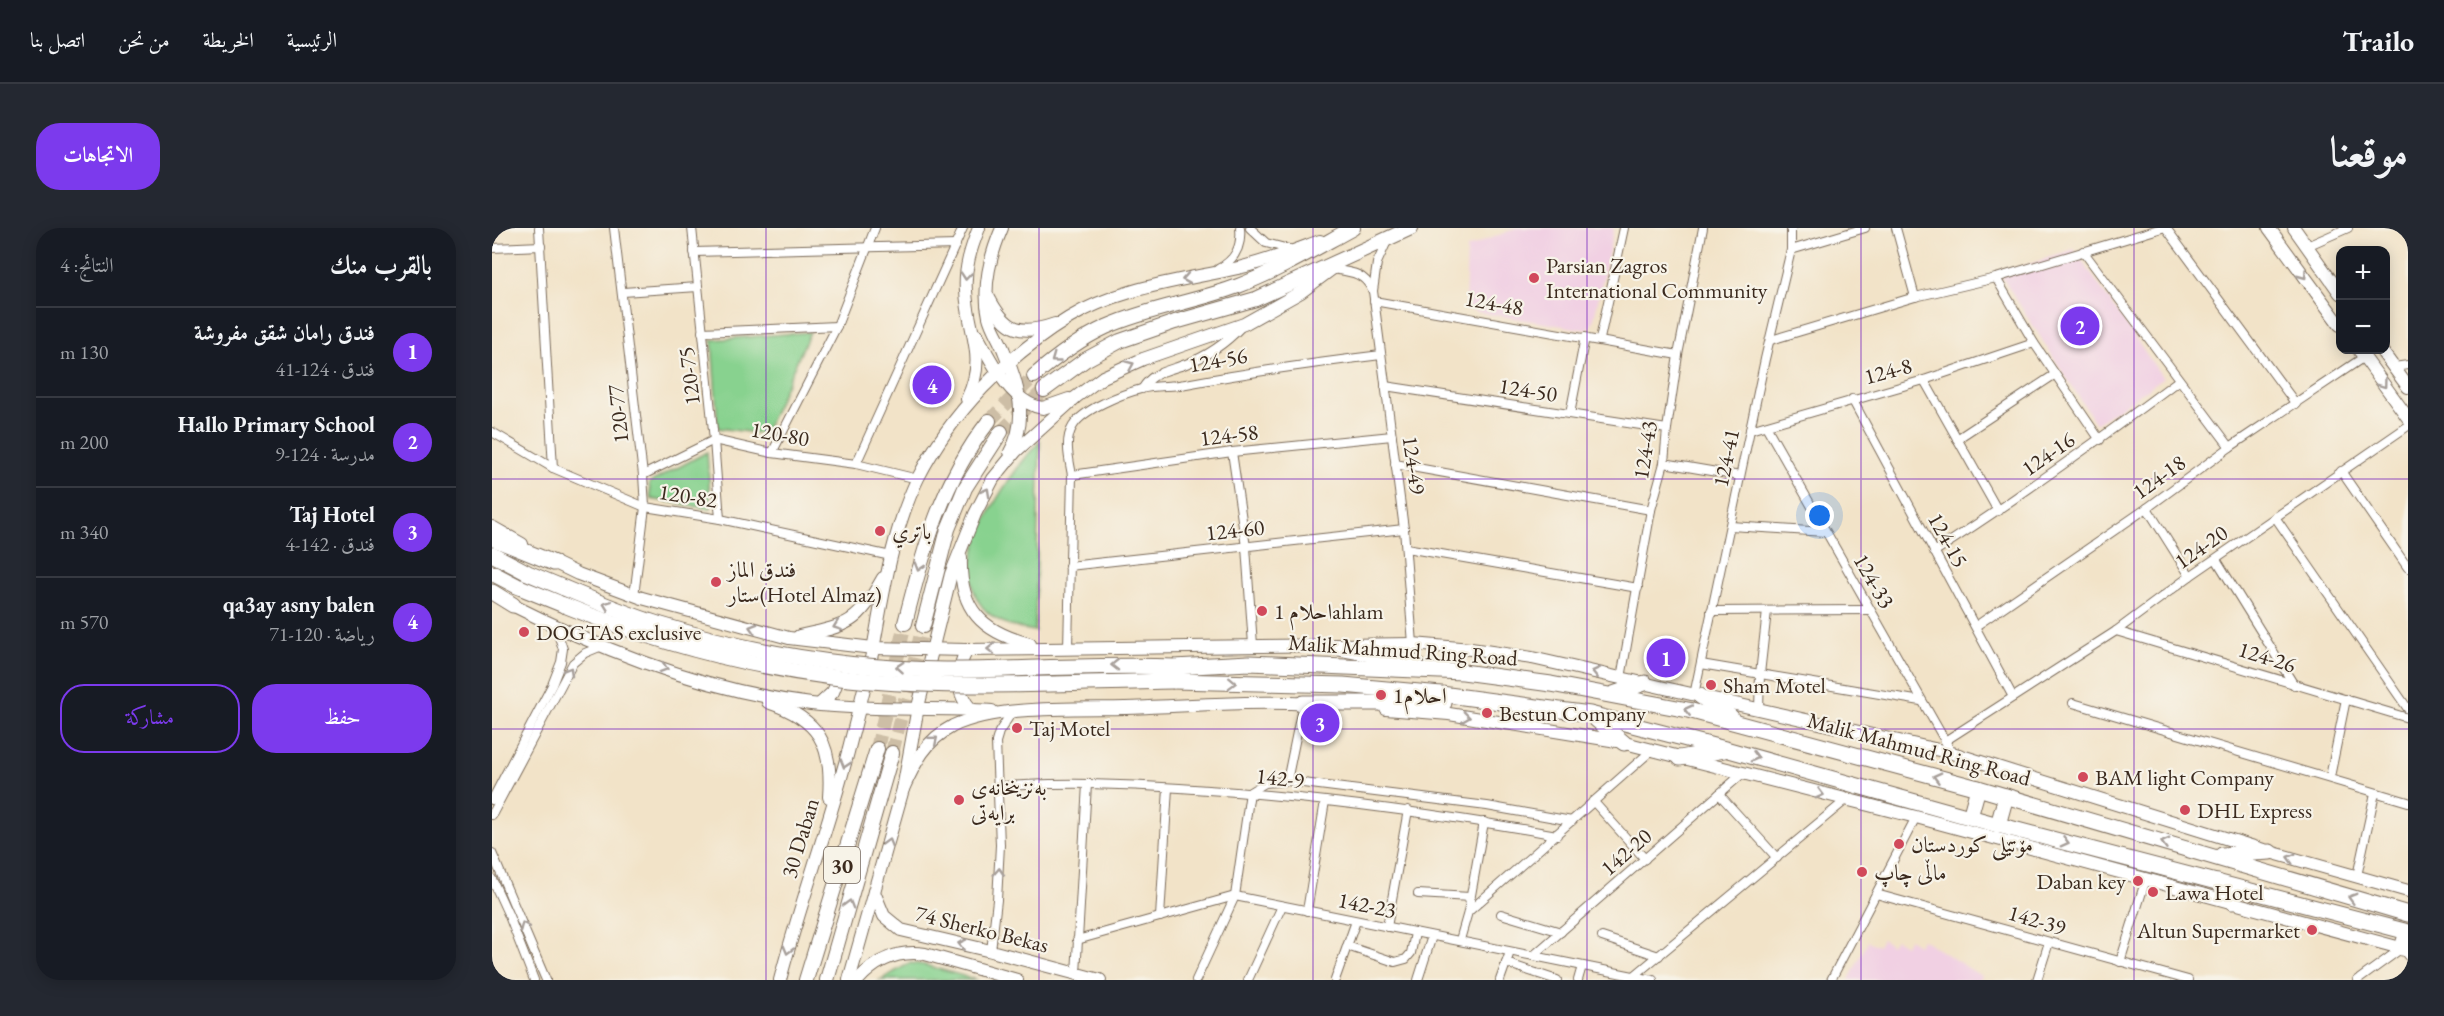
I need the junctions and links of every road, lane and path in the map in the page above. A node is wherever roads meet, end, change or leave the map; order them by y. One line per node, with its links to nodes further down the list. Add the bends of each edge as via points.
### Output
1 (539, 228): 23 (street)
2 (614, 228): 37 (street, 120-77)
3 (692, 228): 30 (street, 120-75)
4 (875, 228): 26 (street)
5 (963, 228): 22 (street)
6 (979, 228): 45 (main road, one-way to 45, via 965,277)
7 (1002, 228): 38 (main road, via 988,269)
8 (1240, 228): 32 (street, via 1236,254)
9 (1250, 228): 27 (street, via 1266,243)
10 (1412, 228): 21 (main road)
11 (1624, 228): 48 (street)
12 (1703, 228): 55 (street, 124-43)
13 (1791, 228): 28 (street, 124-41)
14 (1865, 228): 28 (street)
15 (1896, 228): 39 (street)
16 (2164, 228): 29 (street); 73 (street)
17 (2269, 228): 42 (main road, one-way to 42)
18 (2294, 228): 24 (main road)
19 (2349, 228): 24 (street)
20 (1348, 231): 27 (main road); 61 (main road, one-way to 61, via 1237,286 1106,328 1066,351)
21 (1389, 237): 31 (main road); 36 (street, 124-49, via 1377,263)
22 (956, 245): 26 (street); 92 (street)
23 (541, 246): 25 (street); 95 (street)
24 (2307, 246): 35 (main road)
25 (492, 248)
26 (867, 248): 30 (street); 44 (street)
27 (1293, 250): 32 (main road)
28 (1791, 250): 49 (street, 124-41)
29 (2083, 251): 33 (street); 63 (street)
30 (694, 252): 34 (street, 120-75)
31 (1333, 266): 36 (street, via 1360,275); 43 (main road, via 1292,298); 67 (main road, via 1239,304 1120,341 1084,360)
32 (1210, 274): 41 (main road, one-way to 41, via 1129,292)
33 (1996, 278): 39 (street); 50 (street)
34 (698, 287): 37 (street); 46 (street, 120-75)
35 (2336, 287)
36 (1373, 291): 40 (street, 124-49)
37 (623, 292): 97 (street, 120-77)
38 (987, 295): 41 (main road, via 1000,317 1021,330 1043,328); 56 (main road, via 990,321)
39 (1915, 297): 49 (street)
40 (1374, 301): 47 (street, 124-48); 54 (street, 124-49)
41 (1069, 318): 56 (main road)
42 (2336, 320)
43 (1244, 324): 66 (street, via 1226,342 1186,364 1156,373); 70 (main road, one-way to 43, via 1102,376)
44 (837, 326): 46 (street); 90 (street)
45 (972, 326): 59 (main road); 77 (main road, via 977,376)
46 (702, 332): 86 (street, 120-75)
47 (1585, 337): 48 (street, 124-48); 74 (street)
48 (1600, 339): 55 (street, 124-48)
49 (1771, 340): 81 (street, 124-41)
50 (2034, 343): 60 (street); 62 (street, 124-8)
51 (2361, 354): 73 (street, 124-18)
52 (2363, 354): 72 (main road, one-way to 72)
53 (2384, 354): 58 (main road)
54 (1381, 355): 64 (street, 124-49); 66 (street, 124-56)
55 (1678, 355): 80 (street, 124-43)
56 (1008, 365): 59 (main road); 69 (main road)
57 (2408, 365): 58 (street)
58 (2394, 367): 65 (main road)
59 (998, 374): 69 (main road); 77 (main road)
60 (2054, 375): 85 (street); 87 (street)
61 (1034, 376)
62 (1924, 380): 71 (street, 124-8); 85 (street)
63 (2179, 380): 87 (street, 124-16); 88 (street)
64 (1385, 386): 74 (street, 124-50); 84 (street, 124-49)
65 (2408, 387)
66 (1142, 389): 98 (street, 124-56, via 1102,404 1072,426 1067,447)
67 (1044, 390)
68 (2408, 393): 72 (main road)
69 (1018, 395): 70 (main road, via 1043,408); 94 (main road, via 1021,425)
70 (1076, 397): 94 (main road)
71 (1852, 399): 78 (street, 124-8); 115 (street, 124-15)
72 (2396, 401): 75 (main road)
73 (2296, 404): 88 (street, 124-18)
74 (1569, 414): 80 (street, 124-50)
75 (2408, 418)
76 (989, 421): 132 (main road, one-way to 132, via 958,467 931,526)
77 (953, 423): 100 (main road, 30 Daban)
78 (1766, 426): 81 (street, 124-8); 110 (street, 124-33)
79 (2408, 426): 96 (street, 124-20)
80 (1667, 429): 91 (street, 124-43)
81 (1750, 430): 99 (street, 124-41)
82 (492, 432): 95 (street, 120-82)
83 (1001, 432): 134 (main road, via 965,488 948,529)
84 (1392, 436): 89 (street, 124-58); 93 (street, 124-49)
85 (1957, 439): 104 (street)
86 (714, 440): 90 (street, 120-80); 97 (street); 106 (street, 120-75)
87 (2100, 440): 104 (street, 124-16)
88 (2230, 447): 102 (street, 124-18)
89 (1232, 452): 98 (street, 124-58); 113 (street)
90 (772, 453): 92 (street, 120-80)
91 (1664, 463): 99 (street); 103 (street, 124-43)
92 (856, 464): 100 (street, 120-80)
93 (1395, 464): 103 (street); 109 (street, 124-49)
94 (1002, 466): 112 (main road, one-way to 94)
95 (553, 468): 101 (street, 120-82)
96 (2341, 471): 105 (street, 124-20); 121 (street)
97 (643, 475): 101 (street, 120-77)
98 (1071, 475): 120 (street)
99 (1740, 476): 107 (street, 124-41)
100 (918, 479): 117 (main road, 30 Daban)
101 (645, 507): 106 (street, 120-82); 127 (street, 120-77)
102 (2147, 508): 124 (street); 135 (street, 124-18)
103 (1652, 510): 125 (street, 124-43)
104 (1998, 511): 115 (street, 124-16)
105 (2275, 517): 118 (street, 124-20); 167 (street)
106 (720, 519): 117 (street, 120-82)
107 (1730, 526): 110 (street); 130 (street, 124-41)
108 (492, 527): 119 (main road)
109 (1404, 529): 113 (street, 124-60); 114 (street, 124-49)
110 (1825, 532): 129 (street, 124-33)
111 (492, 538): 119 (highway)
112 (962, 545): 144 (main road, via 962,583 976,616 1006,637); 146 (main road)
113 (1246, 547): 120 (street, 124-60); 141 (street)
114 (1406, 548): 125 (street); 139 (street, 124-49)
115 (1934, 552): 135 (street, 124-15)
116 (492, 554): 150 (highway, Malik Mahmud Ring Road, one-way to 116, bridge, via 1051,666 945,670 773,653 655,623 528,573)
117 (891, 556): 122 (main road, 30 Daban)
118 (2216, 559): 124 (street, 124-20); 155 (street)
119 (554, 563): 127 (main road)
120 (1069, 566): 145 (street)
121 (2408, 568)
122 (889, 569): 137 (main road, one-way to 137, via 870,602 856,617 838,627); 143 (main road, 30 Daban)
123 (492, 573): 150 (highway, Malik Mahmud Ring Road, bridge, via 617,626 696,651 832,677 945,684)
124 (2190, 576): 136 (street, 124-20)
125 (1638, 588): 153 (street, 124-43)
126 (492, 593): 128 (highway)
127 (634, 596): 137 (main road, one-way to 127)
128 (513, 605): 133 (main road)
129 (1870, 610): 131 (street); 160 (street, 124-33)
130 (1711, 611): 131 (street); 148 (street, 124-41)
131 (1767, 611): 151 (street)
132 (905, 623)
133 (555, 625): 140 (main road); 194 (street, via 563,649 561,662)
134 (923, 626)
135 (1976, 626): 158 (street, 124-15)
136 (2116, 631): 155 (street, 124-26); 158 (street, 124-20)
137 (789, 638): 138 (main road)
138 (831, 643): 143 (main road); 163 (main road, via 839,653 840,674 833,693)
139 (1413, 644): 142 (main road); 153 (main road, one-way to 139, via 1532,658)
140 (604, 645): 152 (main road, one-way to 152); 200 (street, one-way to 140, via 573,663)
141 (1253, 645): 142 (main road); 145 (main road)
142 (1323, 645): 149 (highway)
143 (873, 648): 146 (main road); 165 (main road, 30 Daban)
144 (1049, 648): 145 (main road); 147 (main road, one-way to 147)
145 (1068, 648)
146 (933, 649): 147 (main road); 166 (main road)
147 (967, 650): 168 (main road, via 959,684 965,703)
148 (1701, 664): 151 (street); 157 (street, 124-41)
149 (1463, 672): 150 (highway, Malik Mahmud Ring Road, via 1249,663); 156 (highway, Malik Mahmud Ring Road)
150 (1173, 674): 161 (highway, Malik Mahmud Ring Road, one-way to 161, via 1343,685)
151 (1760, 674): 160 (street); 169 (street)
152 (692, 677): 163 (main road, via 764,696); 203 (main road, via 777,705 810,724 830,763)
153 (1621, 678): 154 (main road)
154 (1645, 683): 156 (highway); 157 (main road)
155 (2294, 685): 159 (street, 124-26)
156 (1611, 695): 173 (highway, Malik Mahmud Ring Road, one-way to 156)
157 (1697, 696): 169 (main road); 173 (highway)
158 (2013, 697): 174 (street, 124-20)
159 (2346, 699): 172 (street, 124-26); 183 (street)
160 (1922, 701): 174 (street, 124-33)
161 (1503, 703): 164 (highway); 171 (highway, Malik Mahmud Ring Road)
162 (2073, 703): 183 (street)
163 (820, 704): 165 (main road)
164 (1303, 704): 170 (main road); 175 (main road, one-way to 175, via 1449,714); 184 (street)
165 (859, 707): 166 (main road); 203 (main road, 30 Daban / 30, one-way to 203)
166 (918, 707): 168 (main road); 189 (main road, 30)
167 (2408, 709)
168 (972, 710): 170 (main road)
169 (1759, 710): 180 (main road)
170 (1012, 712): 186 (street, via 997,737); 189 (main road, one-way to 170, via 916,759 936,737 969,720)
171 (1590, 714): 175 (highway); 177 (highway, Malik Mahmud Ring Road)
172 (2408, 718)
173 (1743, 725): 188 (highway, Malik Mahmud Ring Road, one-way to 173)
174 (1945, 741): 180 (street, 124-33)
175 (1624, 743): 178 (main road)
176 (877, 749): 254 (main road, 30)
177 (1729, 750): 181 (highway); 202 (highway, Malik Mahmud Ring Road, one-way to 202)
178 (1651, 751): 181 (main road); 197 (street)
179 (892, 753): 255 (main road, 30, one-way to 179)
180 (1952, 753): 208 (main road)
181 (1680, 758): 182 (main road)
182 (1743, 774): 192 (street, 142-20); 195 (main road, one-way to 195)
183 (2330, 777): 191 (street)
184 (1287, 781): 190 (street, via 1265,783); 204 (street, via 1487,806)
185 (1087, 784): 186 (street, 142-9); 187 (street, 142-9); 237 (street)
186 (998, 786): 241 (street, one-way to 186, via 1000,845)
187 (1168, 788): 190 (street, 142-9); 229 (street)
188 (1978, 788): 193 (highway, Malik Mahmud Ring Road); 202 (highway)
189 (903, 789): 218 (main road, 30, one-way to 189)
190 (1250, 792): 196 (street, 142-9); 221 (street)
191 (2375, 793): 198 (street); 213 (street)
192 (1719, 794): 211 (street); 212 (street, 142-20)
193 (2006, 796): 206 (highway); 210 (highway, Malik Mahmud Ring Road, one-way to 193)
194 (492, 800)
195 (1846, 800): 201 (main road); 211 (street)
196 (1325, 801): 199 (street, 142-9); 225 (street)
197 (1593, 801): 204 (street); 212 (street)
198 (2408, 802)
199 (1408, 810): 205 (street, 142-9); 231 (street)
200 (492, 815)
201 (1916, 817): 215 (main road); 220 (street)
202 (1970, 817): 206 (highway, Malik Mahmud Ring Road)
203 (828, 821): 253 (main road, 30 Daban / 30, one-way to 253)
204 (1572, 821): 207 (street)
205 (1484, 822): 207 (street, 142-9); 222 (street)
206 (1998, 825): 216 (highway, Malik Mahmud Ring Road, one-way to 216)
207 (1557, 836): 226 (street)
208 (2270, 852): 210 (highway); 213 (main road, one-way to 208)
209 (492, 853): 252 (street, one-way to 209)
210 (2211, 856): 228 (highway, Malik Mahmud Ring Road, one-way to 210)
211 (1777, 858): 245 (street)
212 (1646, 859): 232 (street, 142-20)
213 (2357, 876): 217 (main road)
214 (492, 879): 251 (street)
215 (2146, 879): 223 (main road); 246 (street)
216 (2218, 882): 223 (highway); 233 (highway, Malik Mahmud Ring Road)
217 (2408, 891)
218 (874, 892): 241 (main road, 74 Sherko Bekas, one-way to 218, via 901,930 884,916); 256 (main road, 30)
219 (1418, 894): 222 (street)
220 (1876, 894): 239 (street, 142-39); 268 (street)
221 (1235, 896): 224 (street, 142-23); 229 (street, 142-23); 260 (street)
222 (1470, 897): 226 (street)
223 (2232, 902): 243 (main road)
224 (1282, 906): 225 (street, 142-23); 261 (street)
225 (1307, 911): 230 (street, 142-23)
226 (1468, 912): 238 (street)
227 (1501, 914): 232 (street)
228 (2408, 914)
229 (1160, 917): 237 (street, 142-23)
230 (1356, 921): 231 (street, 142-23); 240 (street)
231 (1387, 927): 234 (street, 142-23)
232 (1561, 932): 244 (street, 142-20)
233 (2407, 932): 243 (highway)
234 (1415, 933): 235 (street, 142-23); 240 (street, via 1406,959 1395,962)
235 (1432, 936): 238 (street, 142-23); 263 (street)
236 (1602, 937): 245 (street)
237 (1077, 940): 249 (street)
238 (1460, 940): 242 (street, 142-23)
239 (2049, 942): 246 (street, 142-39); 269 (street)
240 (1347, 946): 262 (street)
241 (991, 951): 249 (main road, 74 Sherko Bekas)
242 (1510, 952): 244 (street, 142-23); 247 (street)
243 (2406, 952): 271 (street)
244 (1533, 956): 248 (street, 142-23)
245 (1659, 956): 250 (street)
246 (2120, 962): 270 (street, 142-39)
247 (1506, 963): 264 (street); 265 (street)
248 (1582, 966): 250 (street, 142-23); 266 (street)
249 (1076, 975): 259 (main road, 74 Sherko Bekas)
250 (1634, 976): 267 (street, 142-23)
251 (534, 980)
252 (546, 980)
253 (780, 980)
254 (806, 980)
255 (827, 980)
256 (849, 980)
257 (858, 980): 258 (main road, 74 Sherko Bekas, via 890,957 911,952)
258 (1017, 980)
259 (1099, 980)
260 (1196, 980)
261 (1248, 980)
262 (1335, 980)
263 (1418, 980)
264 (1500, 980)
265 (1557, 980)
266 (1578, 980)
267 (1653, 980)
268 (1831, 980)
269 (2037, 980)
270 (2188, 980)
271 (2358, 980)

